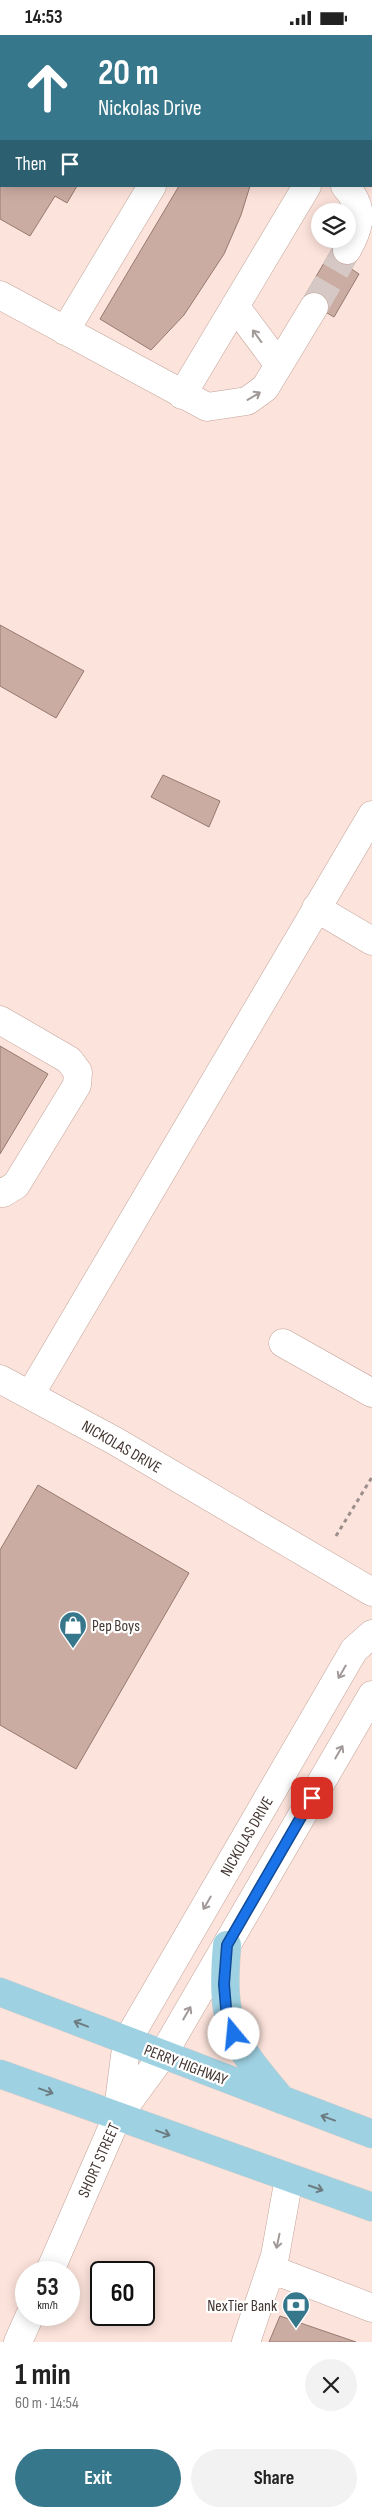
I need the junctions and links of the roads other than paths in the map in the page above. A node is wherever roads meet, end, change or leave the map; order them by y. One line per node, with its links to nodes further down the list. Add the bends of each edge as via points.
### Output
1 (151, 187): 8 (street)
2 (306, 187): 6 (street)
3 (346, 187): 4 (street, via 354,196 359,210 355,237)
4 (347, 250)
5 (0, 295): 8 (street)
6 (235, 306): 9 (street, one-way to 6); 10 (street)
7 (314, 307): 9 (street)
8 (65, 331): 10 (street)
9 (278, 365): 10 (street, one-way to 9, via 207,407 247,401 265,388)
10 (182, 395)
11 (372, 815): 12 (street)
12 (316, 908): 13 (street); 19 (street)
13 (372, 941)
14 (0, 1021): 15 (street, via 70,1060 78,1072 77,1085 16,1185 3,1193)
15 (0, 1191)
16 (283, 1343): 18 (street)
17 (0, 1379): 19 (street, NICKOLAS DRIVE)
18 (372, 1393)
19 (30, 1395): 20 (street, NICKOLAS DRIVE)
20 (372, 1592)
21 (372, 1634): 25 (street, NICKOLAS DRIVE, one-way to 25, via 354,1650)
22 (372, 1695): 23 (street, one-way to 22)
23 (227, 1945): 26 (street, one-way to 23); 28 (main road, via 224,1984 226,2008 234,2034 247,2058)
24 (0, 1992): 25 (main road, PERRY HIGHWAY, one-way to 24)
25 (127, 2041): 26 (main road, PERRY HIGHWAY); 29 (street, SHORT STREET)
26 (162, 2055): 28 (main road, PERRY HIGHWAY); 29 (street)
27 (0, 2074): 29 (main road, one-way to 29)
28 (283, 2101): 30 (main road, PERRY HIGHWAY, one-way to 28)
29 (117, 2117): 31 (main road, one-way to 31); 33 (street, SHORT STREET)
30 (372, 2134)
31 (289, 2178): 32 (main road, one-way to 32); 34 (street, one-way to 34)
32 (372, 2207)
33 (54, 2261)
34 (270, 2269): 35 (street); 38 (street)
35 (372, 2308)
36 (25, 2326): 37 (street)
37 (18, 2342)
38 (246, 2342)

